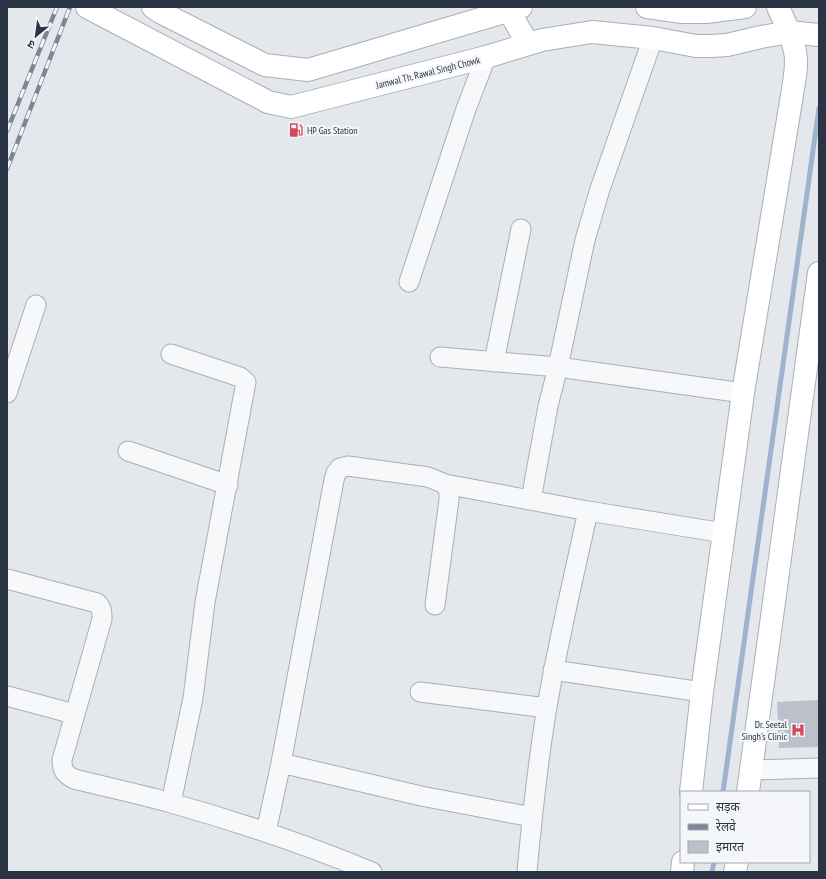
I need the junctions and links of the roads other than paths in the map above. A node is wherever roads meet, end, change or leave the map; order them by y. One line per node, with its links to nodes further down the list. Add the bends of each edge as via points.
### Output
1 (87, 7): 12 (main road, Jamwal Th. Rawal Singh Chowk, via 268,102 291,107)
2 (153, 7): 7 (main road, via 265,65 308,70)
3 (647, 7): 4 (main road, via 682,12)
4 (744, 7)
5 (778, 7): 8 (main road)
6 (515, 9): 7 (main road); 11 (main road)
7 (486, 12)
8 (789, 32): 9 (main road, Jamwal Th. Rawal Singh Chowk); 10 (main road, Jamwal Th. Rawal Singh Chowk, via 712,46 696,46); 22 (main road, via 796,64)
9 (819, 35)
10 (653, 38): 11 (main road, Jamwal Th. Rawal Singh Chowk, via 592,32); 20 (street, via 597,196)
11 (528, 44): 12 (main road, Jamwal Th. Rawal Singh Chowk)
12 (486, 57): 14 (street, via 466,109)
13 (521, 229): 19 (street)
14 (409, 282)
15 (818, 286): 39 (main road)
16 (36, 305): 21 (street)
17 (171, 354): 25 (street, via 240,377 246,382)
18 (440, 357): 19 (street)
19 (494, 362): 20 (street)
20 (558, 367): 22 (street); 26 (street, via 548,406)
21 (7, 393)
22 (743, 393): 28 (main road)
23 (128, 451): 25 (street)
24 (445, 484): 26 (street); 30 (street, via 450,500); 37 (street, via 428,477 348,466 340,468 336,473)
25 (228, 485): 42 (street, via 205,602 193,698)
26 (531, 500): 27 (street)
27 (588, 511): 28 (street); 31 (street)
28 (724, 533): 33 (main road)
29 (7, 579): 36 (street, via 101,606 102,619)
30 (435, 605)
31 (553, 670): 33 (street); 35 (street)
32 (420, 692): 35 (street)
33 (702, 692): 40 (main road)
34 (7, 696): 36 (street)
35 (547, 708): 43 (street)
36 (74, 714): 42 (street, via 62,760 62,769 66,774 74,779)
37 (281, 763): 43 (street, via 422,796); 44 (street)
38 (819, 768): 39 (street)
39 (751, 770): 41 (main road)
40 (691, 791)
41 (748, 791)
42 (171, 803): 44 (street)
43 (532, 817): 46 (street)
44 (266, 832): 45 (street)
45 (372, 872)
46 (527, 872)

